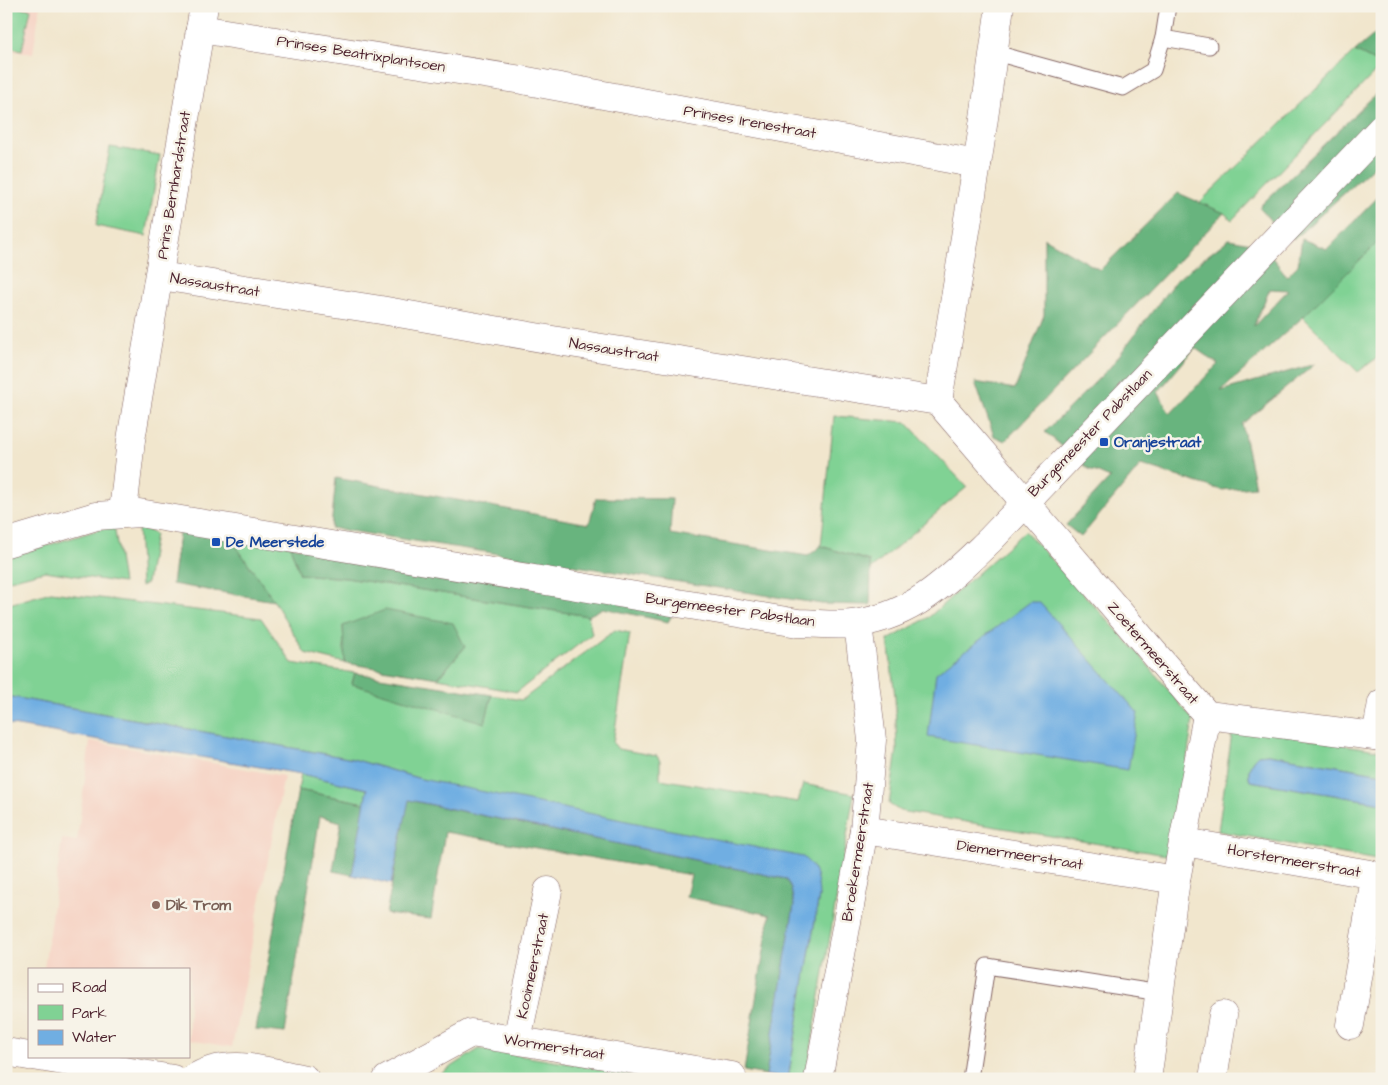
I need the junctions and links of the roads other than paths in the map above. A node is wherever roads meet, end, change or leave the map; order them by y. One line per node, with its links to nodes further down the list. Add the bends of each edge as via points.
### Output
1 (1000, 6): 6 (street)
2 (1168, 6): 4 (lane)
3 (202, 18): 7 (street, Prinses Beatrixplantsoen); 10 (street, Prins Bernhardstraat)
4 (1164, 38): 5 (lane); 6 (lane, via 1154,70 1123,88)
5 (1210, 46)
6 (992, 52): 9 (street)
7 (522, 80): 9 (street, Prinses Irenestraat)
8 (1382, 128): 12 (street, Burgemeester Pabstlaan)
9 (977, 164): 11 (street)
10 (160, 276): 11 (street, Nassaustraat); 13 (street, Prins Bernhardstraat, via 131,440)
11 (938, 401): 12 (street)
12 (1025, 502): 15 (street, Burgemeester Pabstlaan, via 990,540 923,600 890,616); 17 (street, Zoetermeerstraat)
13 (123, 512): 14 (street, Burgemeester Pabstlaan, via 96,516); 15 (street, Burgemeester Pabstlaan, via 302,538 798,623)
14 (6, 543)
15 (858, 624): 19 (street, Broekermeerstraat, via 872,740)
16 (1382, 703): 18 (street)
17 (1207, 715): 18 (street, Zoetermeerstraat); 20 (street)
18 (1379, 737)
19 (864, 830): 21 (street, Diemermeerstraat); 35 (street, Broekermeerstraat)
20 (1184, 842): 21 (street); 25 (street, Horstermeerstraat, via 1370,874 1374,884)
21 (1176, 880): 23 (street)
22 (548, 891): 26 (street, Kooimeerstraat)
23 (1160, 993): 36 (lane, via 987,966); 37 (street)
24 (1223, 1014): 38 (street)
25 (1350, 1025)
26 (517, 1040): 30 (street, Wormerstraat); 34 (street, Wormerstraat, via 471,1033)
27 (6, 1052): 28 (street)
28 (28, 1056)
29 (45, 1058): 31 (street)
30 (732, 1076)
31 (173, 1079)
32 (193, 1079): 33 (street, via 204,1072 233,1065)
33 (305, 1079)
34 (387, 1079)
35 (818, 1079)
36 (970, 1079)
37 (1147, 1079)
38 (1213, 1079)

